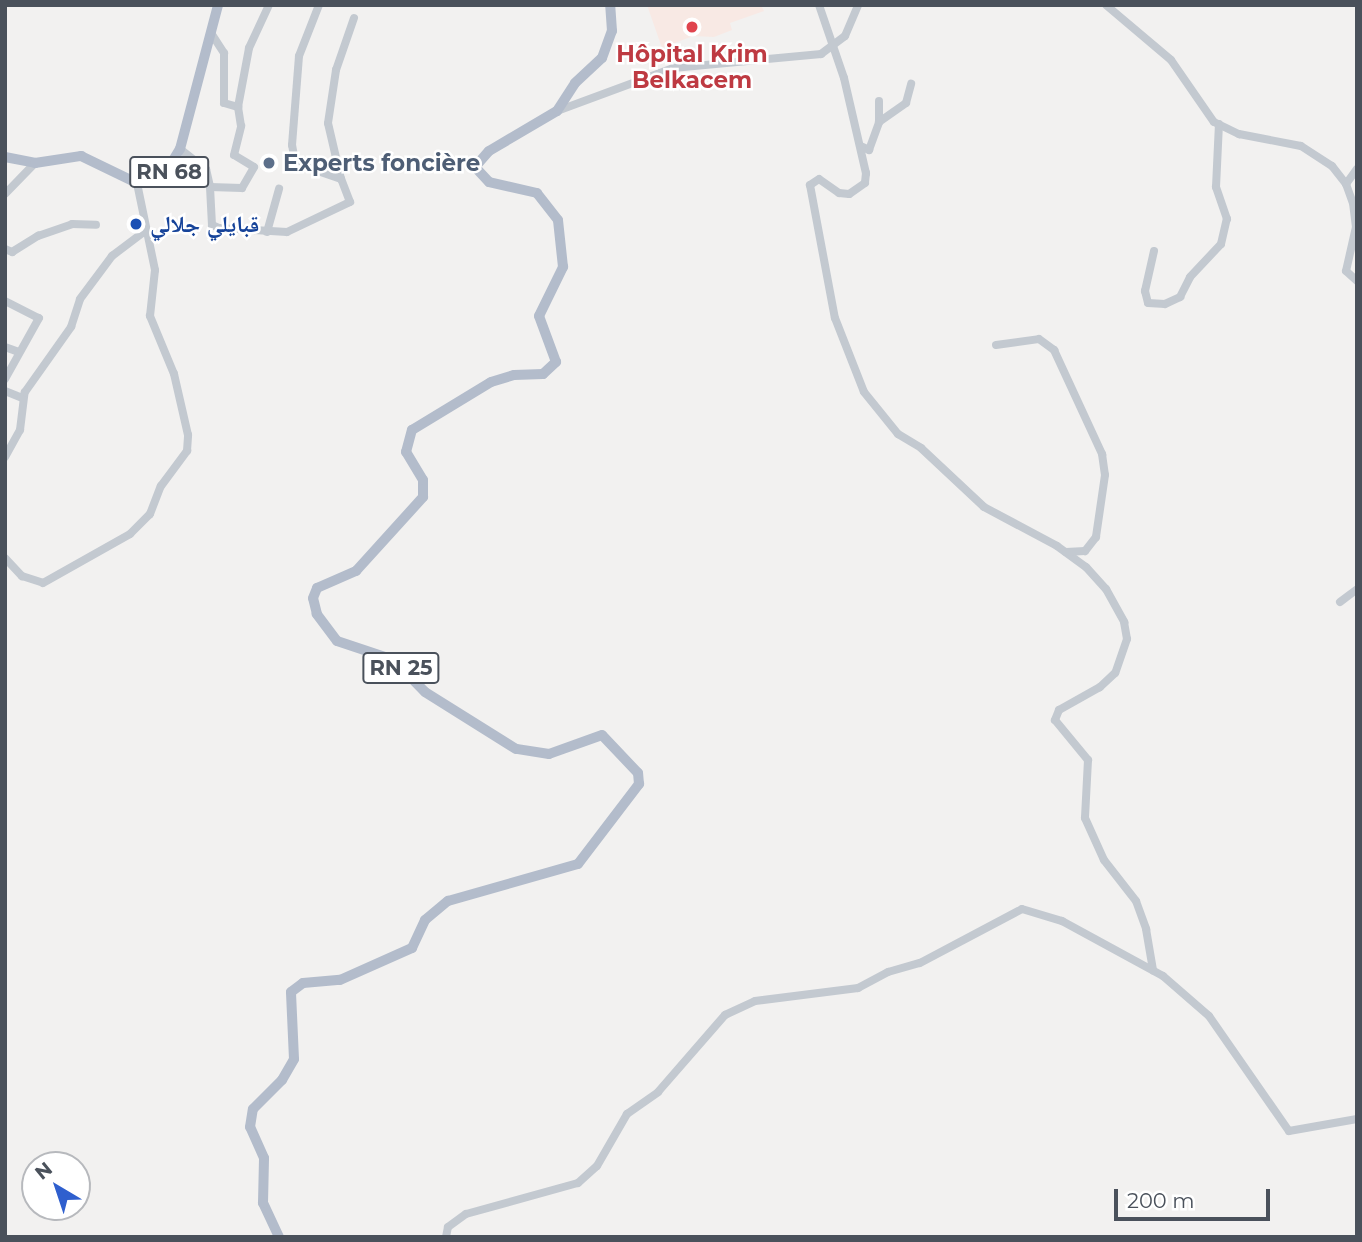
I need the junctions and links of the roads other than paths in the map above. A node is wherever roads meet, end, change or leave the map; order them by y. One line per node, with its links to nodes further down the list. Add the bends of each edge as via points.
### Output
1 (218, 5): 9 (main road, RN 68)
2 (269, 5): 13 (street, via 249,48)
3 (319, 5): 22 (street, via 299,56 292,145 294,156 306,167)
4 (610, 5): 14 (main road, RN 25, via 612,31 602,58 575,83)
5 (819, 5): 10 (street)
6 (858, 5): 10 (street, via 851,26)
7 (1106, 5): 16 (street, via 1171,60)
8 (355, 18): 22 (street, via 336,70 329,114 328,131)
9 (211, 33): 13 (street, via 224,53 224,103); 18 (main road, RN 68)
10 (834, 46): 14 (street, via 807,58 673,68); 17 (street)
11 (911, 84): 15 (street, via 906,103)
12 (879, 101): 15 (street)
13 (238, 107): 25 (street, via 241,126 234,155 254,167 242,188)
14 (557, 111): 48 (main road, RN 25, via 489,151 475,167 489,182 537,192 558,220 563,267 540,316 556,362 543,374 491,382 412,430 406,452 423,480 423,497 356,570 317,588 313,598 317,614 337,642 394,660 425,692 516,749 548,754 602,735 638,773 639,784 578,864 448,901 425,920 412,948 340,980 295,987 289,998 294,1059 250,1118 264,1158 264,1203)
15 (879, 122): 17 (street, via 869,150)
16 (1219, 124): 24 (street, via 1239,134 1307,149 1332,166); 32 (street, via 1216,187 1227,219 1221,244 1190,277 1180,296 1165,304 1148,303 1145,290)
17 (863, 147): 42 (street, via 866,173 859,189 839,193 819,179 810,185 835,318 864,392 898,434 921,448 984,507)
18 (180, 149): 23 (main road, RN 68, via 163,177); 25 (street, via 206,169)
19 (5, 158): 20 (main road, RN 68)
20 (35, 163): 23 (main road, RN 68, via 90,157); 27 (street)
21 (1357, 169): 24 (street)
22 (341, 179): 30 (street, via 352,197 344,208 287,232)
23 (137, 183): 29 (street)
24 (1346, 184): 33 (street, via 1356,226 1346,271)
25 (209, 187): 30 (street, via 212,225)
26 (279, 189): 30 (street)
27 (5, 194)
28 (96, 225): 31 (street, via 72,224 38,236 12,252)
29 (144, 232): 40 (street, via 112,256 89,286 76,306 71,327); 43 (street, via 155,270 150,316 174,374 187,451 161,486 150,514 130,534 43,583 22,576)
30 (267, 232)
31 (5, 249)
32 (1154, 251)
33 (1357, 281)
34 (5, 300): 37 (street, via 39,318)
35 (996, 345): 42 (street, via 1039,339 1054,350 1102,454 1105,475 1096,537 1085,551)
36 (5, 346): 37 (street)
37 (19, 352): 38 (street)
38 (5, 379)
39 (5, 391): 40 (street)
40 (22, 398): 41 (street, via 20,430)
41 (5, 457)
42 (1066, 552): 46 (street, via 1106,589 1124,622 1127,639 1115,673 1059,710 1055,720 1088,760 1085,818 1104,860 1136,901)
43 (5, 558)
44 (1357, 589): 45 (street)
45 (1340, 602)
46 (1153, 970): 47 (street, via 1209,1016 1289,1131); 49 (street, via 1062,920 1022,909 920,963 888,972 858,988 755,1001 725,1015 657,1092 627,1114 597,1166 578,1183 466,1214 448,1227)
47 (1357, 1119)
48 (279, 1237)
49 (446, 1237)

